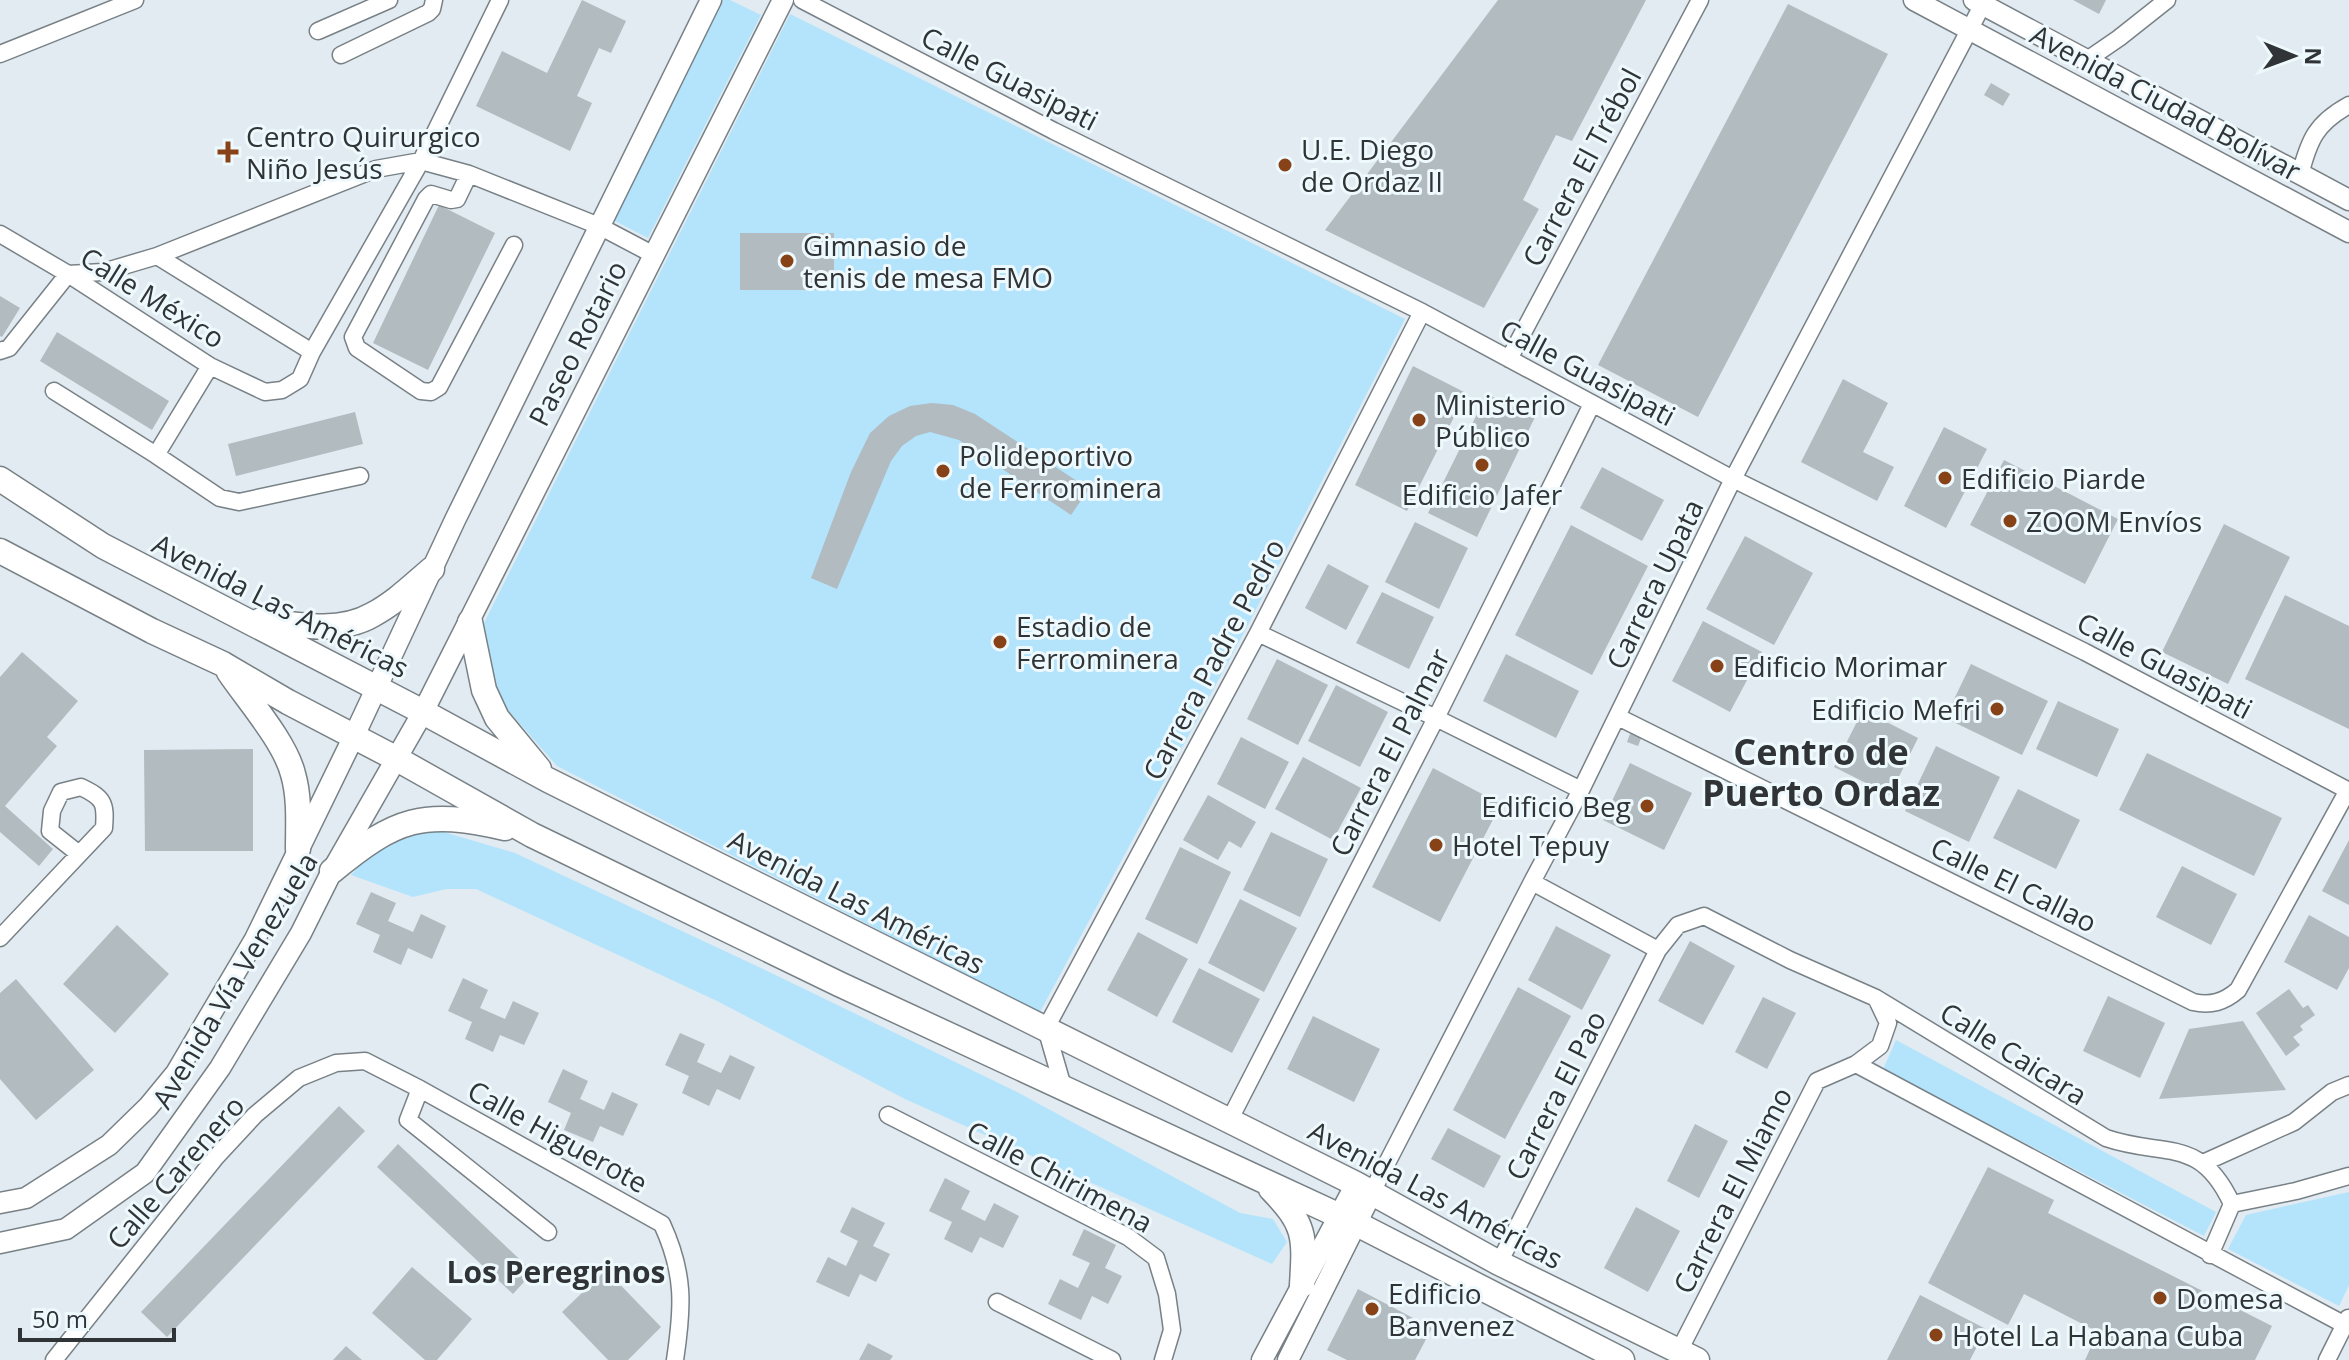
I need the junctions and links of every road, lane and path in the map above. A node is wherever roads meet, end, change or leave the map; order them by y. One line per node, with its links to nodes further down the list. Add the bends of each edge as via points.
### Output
1 (135, 0): 14 (street)
2 (389, 0): 13 (street)
3 (434, 0): 15 (street, via 428,13)
4 (500, 0): 18 (street)
5 (711, 0): 22 (street, Paseo Rotario)
6 (783, 0): 26 (street, Paseo Rotario)
7 (802, 0): 29 (street, Calle Guasipati)
8 (1700, 0): 32 (street, Carrera El Trébol)
9 (1914, 0): 12 (street, Avenida Ciudad Bolívar)
10 (2167, 0): 16 (street)
11 (1980, 1): 12 (street, Carrera Upata); 16 (street, Avenida Ciudad Bolívar)
12 (1969, 29): 23 (street, Avenida Ciudad Bolívar); 39 (street, Carrera Upata)
13 (318, 31)
14 (0, 54)
15 (341, 55)
16 (2087, 60): 20 (street, Avenida Ciudad Bolívar)
17 (2349, 105): 20 (street, via 2318,126)
18 (421, 161): 19 (street); 27 (street, via 376,169); 31 (street)
19 (469, 174): 22 (street); 25 (street, via 457,199 431,194 426,199 353,337 357,348 421,391 439,387)
20 (2300, 175): 21 (street, Avenida Ciudad Bolívar)
21 (2349, 200)
22 (599, 226): 26 (street); 41 (street, Paseo Rotario)
23 (2349, 232)
24 (0, 234): 28 (street, Calle México)
25 (514, 245)
26 (654, 255): 43 (street, Paseo Rotario)
27 (157, 256): 28 (street, via 103,272); 31 (street)
28 (68, 274): 30 (street, via 9,348); 33 (street, Calle México)
29 (1422, 312): 32 (street, Calle Guasipati); 44 (street, Carrera Padre Pedro)
30 (0, 351)
31 (312, 352): 33 (street, Calle México, via 300,379 282,390 265,392)
32 (1509, 359): 35 (street, Calle Guasipati)
33 (210, 366): 36 (street)
34 (54, 391): 36 (street)
35 (1592, 404): 39 (street, Calle Guasipati); 49 (street, Carrera El Palmar)
36 (156, 455): 37 (street, via 220,498 239,502)
37 (360, 476)
38 (0, 479): 42 (main road, Avenida Las Américas, via 103,546)
39 (1733, 479): 48 (street, Carrera Upata); 54 (street, Calle Guasipati, via 2085,652)
40 (0, 551): 45 (main road)
41 (432, 569): 42 (main road, via 370,617 333,627); 46 (street, Paseo Rotario)
42 (242, 617): 46 (main road, Avenida Las Américas)
43 (470, 622): 47 (street, Paseo Rotario); 52 (main road, via 484,690 497,718)
44 (1258, 633): 49 (street); 63 (street, Carrera Padre Pedro)
45 (223, 664): 50 (main road); 56 (main road, via 293,770)
46 (376, 687): 47 (main road, Avenida Las Américas); 50 (street, Avenida Vía Venezuela)
47 (423, 712): 51 (street, Avenida Vía Venezuela); 52 (main road, Avenida Las Américas)
48 (1618, 717): 53 (street, Carrera Upata); 54 (street, Calle El Callao, via 2205,1005 2229,998 2245,980)
49 (1436, 718): 53 (street); 70 (street, Carrera El Palmar)
50 (354, 736): 51 (main road); 56 (street, Avenida Vía Venezuela)
51 (397, 759): 55 (main road); 58 (street, Avenida Vía Venezuela)
52 (548, 780): 63 (main road, Avenida Las Américas)
53 (1581, 790): 59 (street, Carrera Upata)
54 (2348, 790)
55 (532, 835): 58 (main road, via 462,819 431,818 381,835); 67 (main road)
56 (298, 849): 75 (street, Avenida Vía Venezuela, via 247,952 176,1073 148,1107 109,1145 26,1198)
57 (79, 854): 60 (street)
58 (332, 871): 79 (street, Avenida Vía Venezuela, via 220,1068 145,1173 66,1229)
59 (1532, 882): 61 (street); 74 (street, Carrera Upata)
60 (0, 938)
61 (1658, 950): 62 (street, Calle Caicara, via 1678,925 1704,916); 81 (street, Carrera El Pao)
62 (1876, 998): 65 (street, via 1888,1023 1880,1046); 71 (street, Calle Caicara, via 2106,1138 2185,1152)
63 (1046, 1028): 67 (street); 70 (main road, Avenida Las Américas)
64 (365, 1061): 68 (street, Calle Higuerote); 86 (street, Calle Carenero, via 336,1063 299,1078 255,1115)
65 (1856, 1064): 80 (street); 85 (street, Carrera El Miamo, via 1817,1081)
66 (2349, 1085): 71 (street, via 2294,1122)
67 (1063, 1087): 73 (main road)
68 (420, 1089): 78 (street, via 408,1120); 87 (street, Calle Higuerote, via 662,1224 675,1251 681,1293)
69 (888, 1115): 89 (street, Calle Chirimena, via 1128,1237 1156,1258 1172,1330)
70 (1229, 1121): 74 (main road, Avenida Las Américas)
71 (2203, 1163): 76 (street)
72 (2349, 1176): 76 (street)
73 (1261, 1179): 77 (main road); 82 (main road, via 1299,1224)
74 (1364, 1188): 77 (street); 81 (main road, Avenida Las Américas)
75 (0, 1203)
76 (2232, 1204): 80 (street)
77 (1348, 1220): 82 (street); 91 (street); 92 (main road)
78 (548, 1232)
79 (0, 1243)
80 (2210, 1255): 84 (street)
81 (1499, 1263): 85 (main road, Avenida Las Américas)
82 (1302, 1285): 90 (street)
83 (997, 1302): 88 (street)
84 (2347, 1321): 93 (street)
85 (1688, 1356)
86 (54, 1360)
87 (675, 1360)
88 (1112, 1360)
89 (1163, 1360)
90 (1262, 1360)
91 (1288, 1360)
92 (1622, 1360)
93 (2327, 1360)

